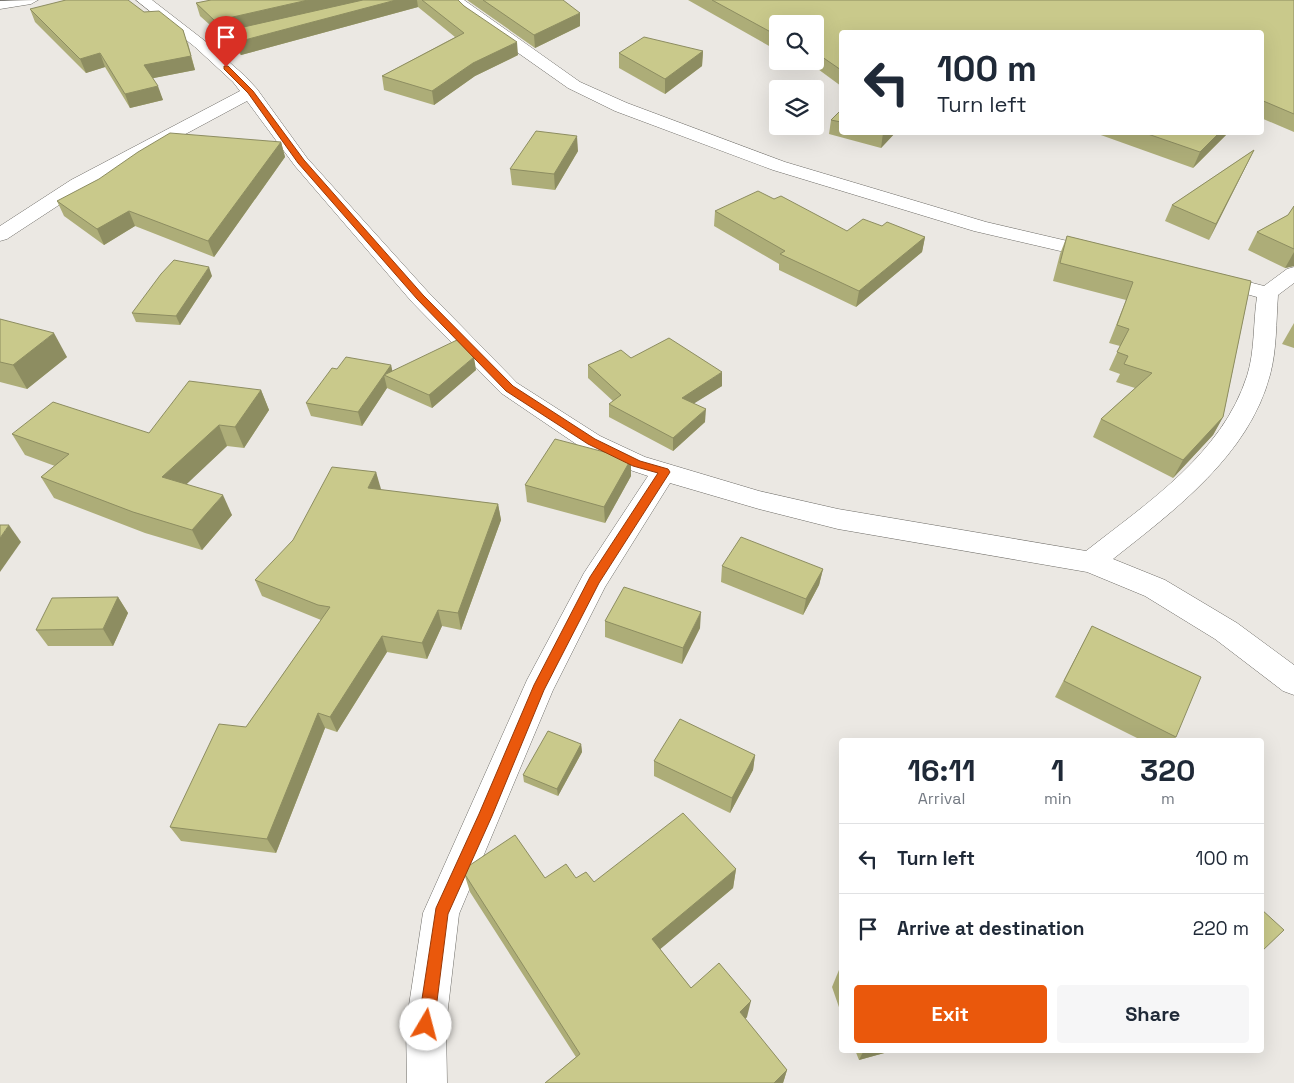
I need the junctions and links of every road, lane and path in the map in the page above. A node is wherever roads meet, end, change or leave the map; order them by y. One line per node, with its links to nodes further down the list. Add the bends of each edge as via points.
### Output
1 (31, 0): 4 (street)
2 (143, 0): 5 (street, via 210,42)
3 (456, 0): 7 (street, via 574,85 621,107 779,166 852,189 981,227)
4 (0, 6)
5 (251, 92): 6 (street, via 78,184); 11 (street, via 301,162 420,297 509,388 591,442)
6 (0, 235)
7 (1118, 257)
8 (1294, 273): 10 (street)
9 (1197, 275): 10 (street)
10 (1268, 293): 12 (street, via 1258,378 1234,427 1189,483)
11 (664, 472): 12 (street, via 838,519); 14 (street, via 594,581 538,689 441,913 426,1025)
12 (1092, 562): 13 (street, via 1155,588 1226,631)
13 (1294, 682)
14 (427, 1083)

